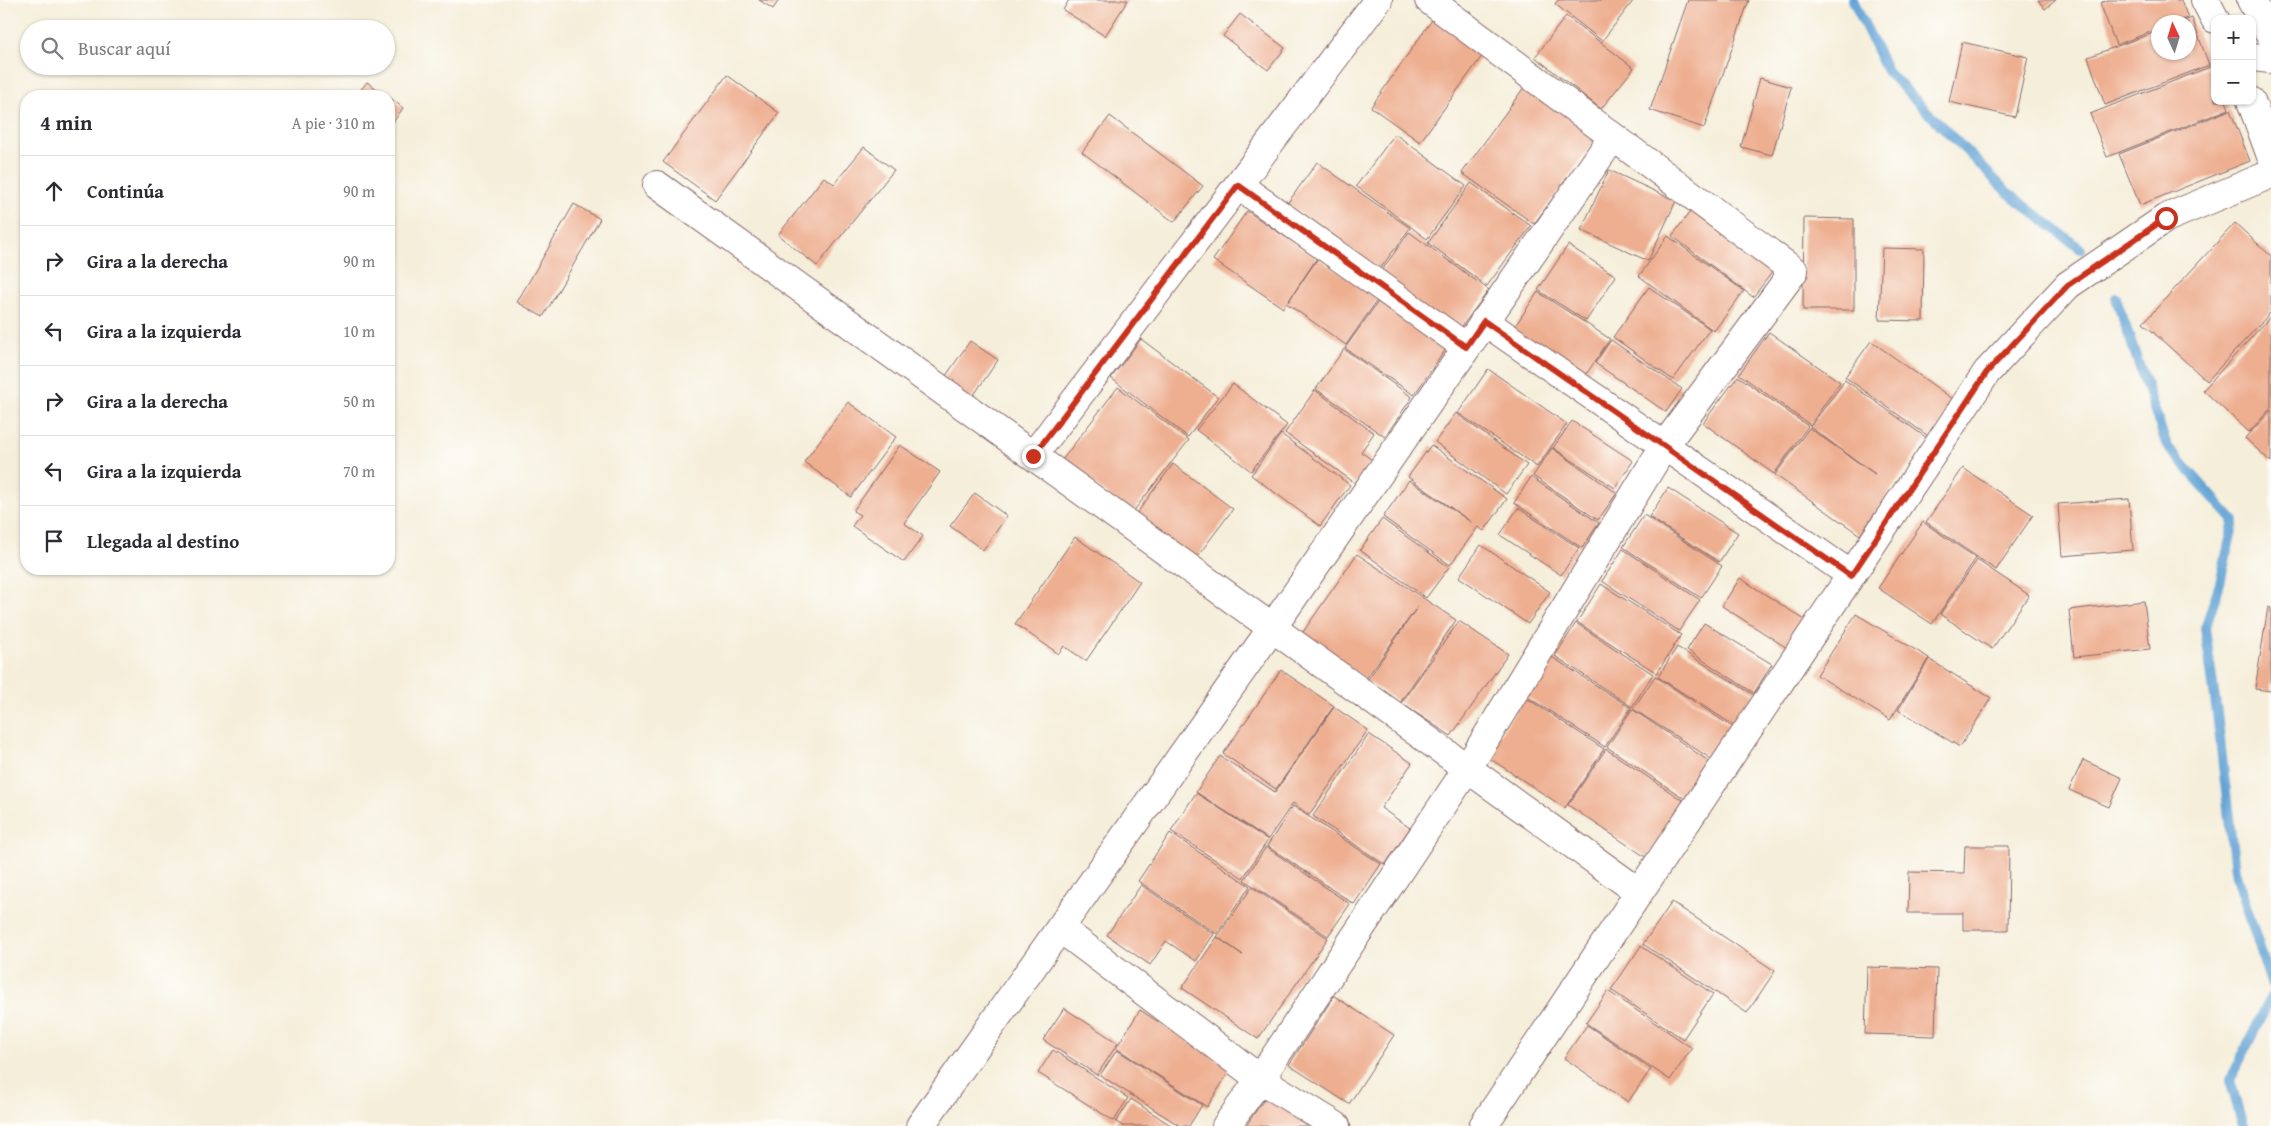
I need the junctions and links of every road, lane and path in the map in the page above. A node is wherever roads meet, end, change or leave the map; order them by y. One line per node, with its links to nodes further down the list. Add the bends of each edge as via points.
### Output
1 (1378, 0): 14 (street)
2 (1429, 0): 10 (street)
3 (2205, 0): 5 (street)
4 (2251, 0): 6 (street)
5 (2213, 15)
6 (2271, 36)
7 (2256, 58): 8 (street)
8 (2271, 60)
9 (2252, 105): 11 (street)
10 (1613, 137): 15 (street); 17 (street, via 1794,271)
11 (2271, 156)
12 (2271, 174): 19 (street, via 2166,218 2068,285 1987,372)
13 (657, 185): 18 (street)
14 (1238, 185): 16 (street); 18 (street)
15 (1484, 321): 16 (street); 17 (street)
16 (1466, 347): 20 (street)
17 (1664, 446): 19 (street); 21 (street)
18 (1033, 456): 20 (street)
19 (1851, 576): 22 (street)
20 (1272, 628): 21 (street); 23 (street)
21 (1467, 768): 22 (street); 24 (street)
22 (1639, 892): 28 (street)
23 (1061, 929): 24 (street); 25 (street)
24 (1260, 1079): 26 (street); 27 (street)
25 (920, 1126)
26 (1226, 1126)
27 (1336, 1126)
28 (1483, 1126)

